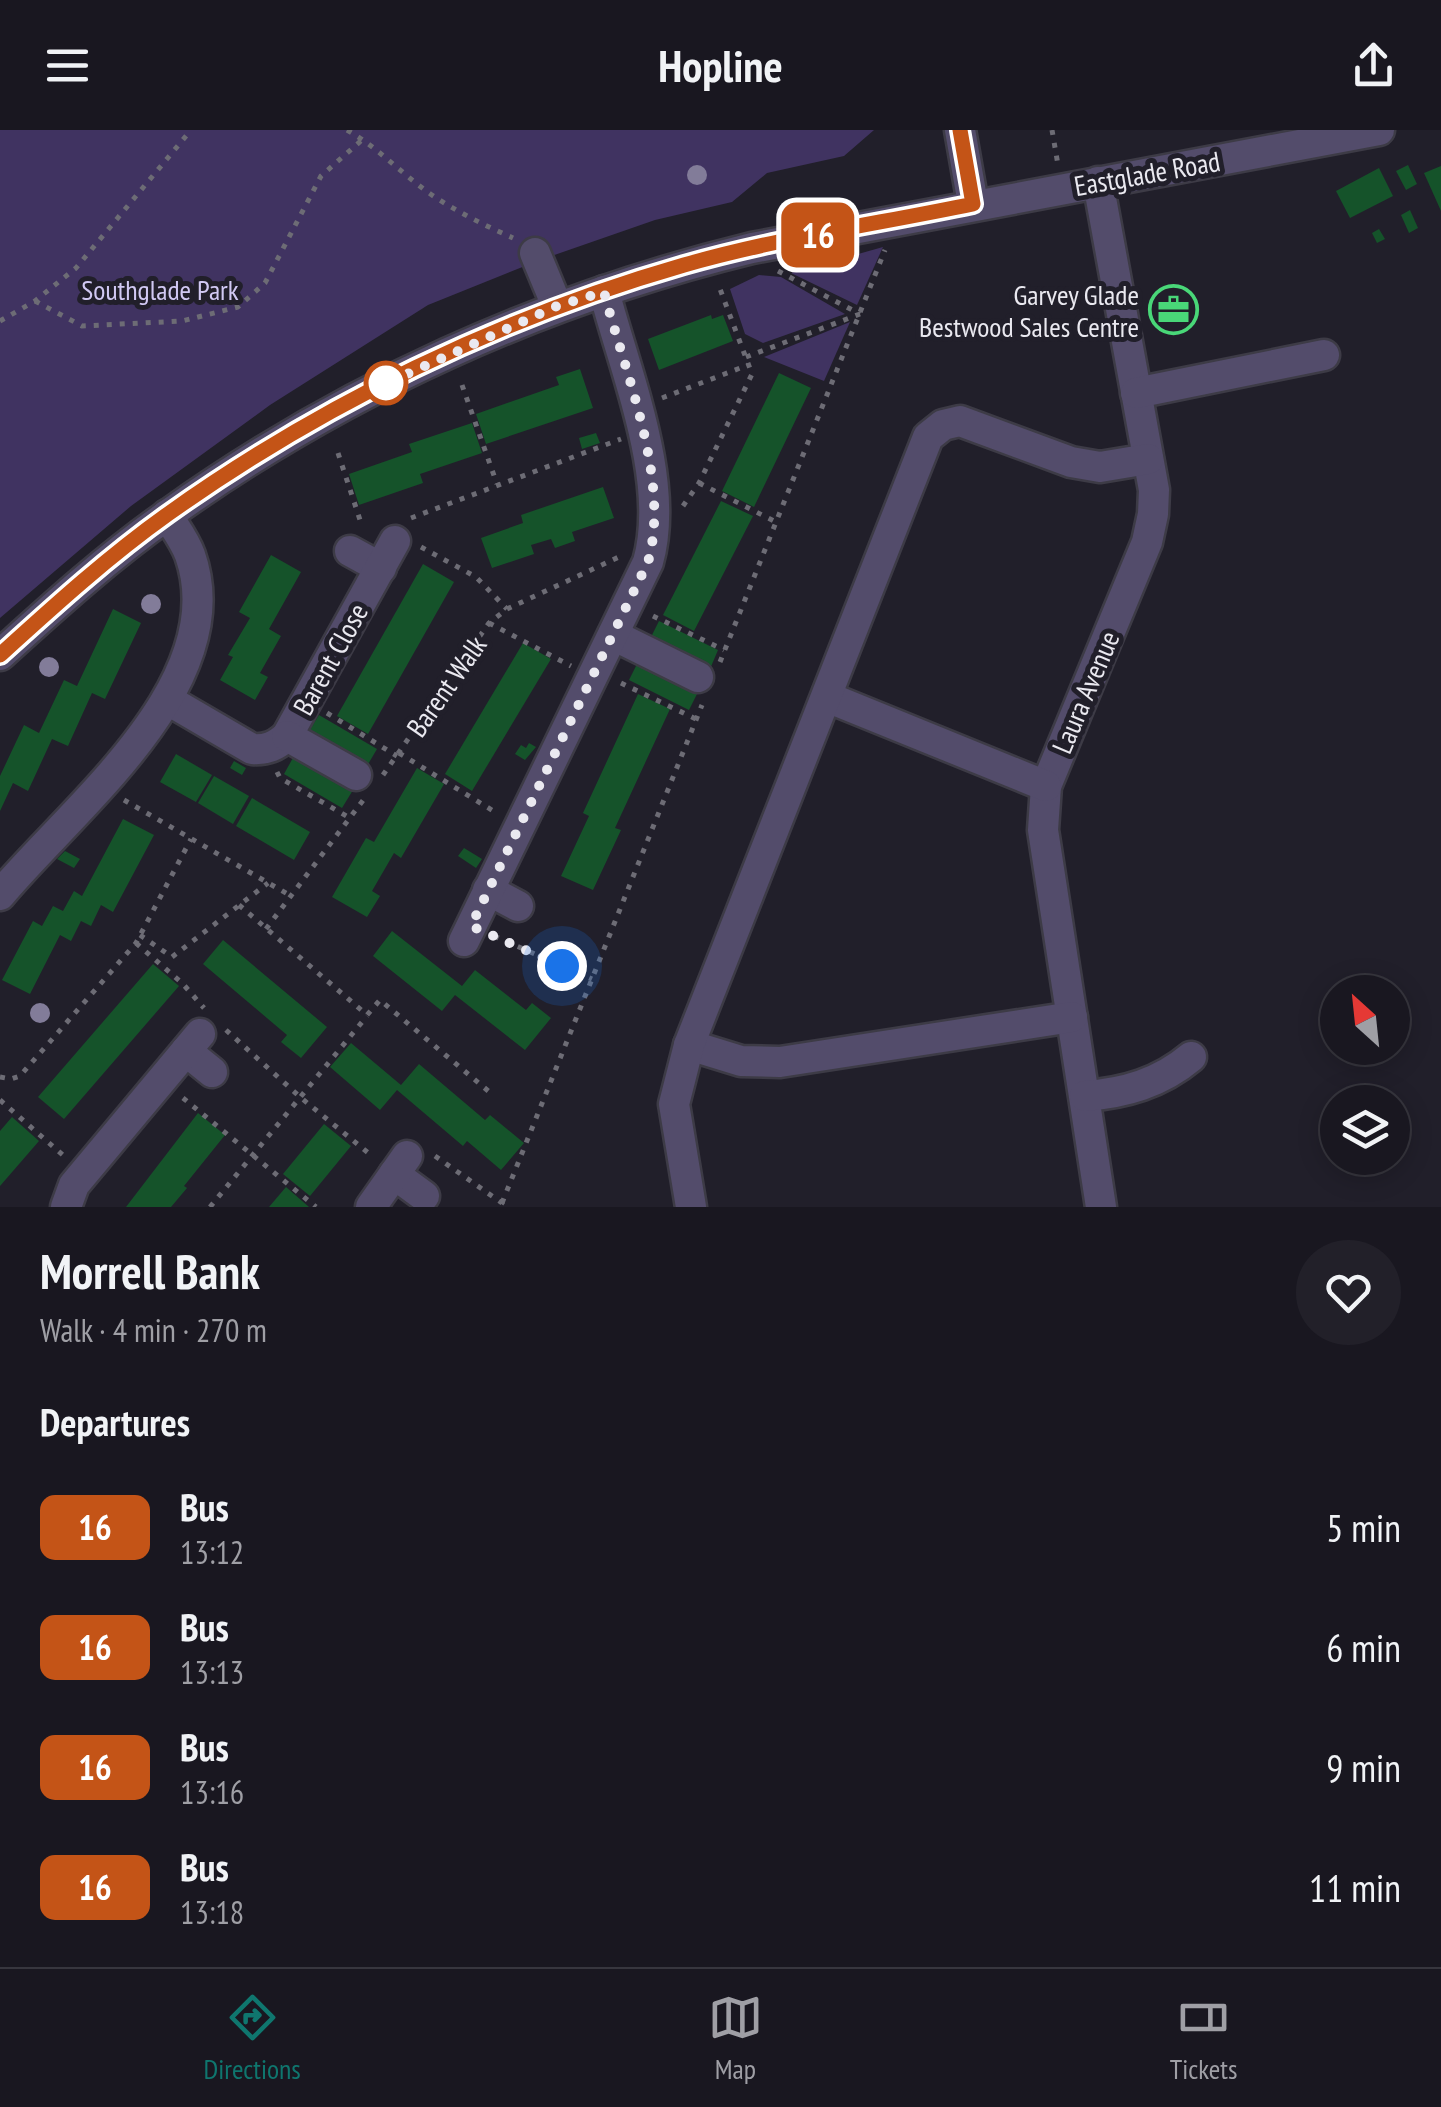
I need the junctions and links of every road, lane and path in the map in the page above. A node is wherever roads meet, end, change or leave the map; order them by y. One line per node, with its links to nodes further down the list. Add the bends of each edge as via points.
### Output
1 (192, 130): 15 (path, via 76,268)
2 (347, 130): 6 (path)
3 (960, 130): 9 (street)
4 (1052, 130): 8 (path)
5 (1380, 130): 7 (street, Eastglade Road)
6 (363, 139): 11 (path, via 429,193); 15 (path, via 321,176 264,282 238,307 182,321 82,326)
7 (1098, 182): 8 (street, Eastglade Road); 23 (street, Laura Avenue)
8 (1062, 188): 9 (street, Eastglade Road)
9 (973, 204): 14 (street, Eastglade Road, via 735,252)
10 (890, 240): 17 (path)
11 (535, 253): 16 (street)
12 (766, 266): 17 (path)
13 (720, 289): 20 (path)
14 (604, 292): 16 (street, Eastglade Road); 24 (street)
15 (36, 301): 18 (path)
16 (557, 306): 29 (street, Eastglade Road, via 319,418)
17 (860, 314): 20 (path); 30 (path)
18 (0, 320)
19 (1324, 355): 23 (street)
20 (746, 357): 21 (path)
21 (748, 365): 24 (path); 28 (path, via 752,374)
22 (462, 385): 27 (path)
23 (1136, 393): 26 (street, Laura Avenue)
24 (638, 420): 27 (path); 31 (street, via 654,483)
25 (338, 453): 33 (path)
26 (1148, 459): 42 (street, via 1100,467 968,422 935,430 923,446); 49 (street, Laura Avenue, via 1154,502 1147,542)
27 (497, 484): 32 (path)
28 (699, 484): 30 (path); 31 (path)
29 (167, 515): 39 (street, Eastglade Road); 43 (street, via 191,557 198,594 194,628)
30 (776, 522): 38 (path)
31 (654, 540): 34 (street); 35 (path, Barent Walk)
32 (395, 543): 33 (street); 35 (path, via 399,535 476,577); 44 (street, Barent Close)
33 (358, 544)
34 (628, 604): 37 (street); 38 (path)
35 (507, 610): 36 (path, Barent Walk)
36 (489, 623): 40 (path); 47 (path, Barent Walk)
37 (613, 635): 40 (street); 41 (street)
38 (724, 650): 41 (path)
39 (0, 655)
40 (582, 668): 45 (path); 55 (street)
41 (706, 682): 45 (path)
42 (827, 696): 49 (street); 67 (street)
43 (168, 700): 46 (street, via 252,749); 56 (street, via 133,750)
44 (306, 701): 46 (street, Barent Close); 47 (path)
45 (696, 720): 64 (path)
46 (276, 743): 48 (street); 52 (path, via 280,778)
47 (398, 755): 51 (path); 52 (path, Barent Walk)
48 (356, 774)
49 (1046, 786): 66 (street, Laura Avenue, via 1043,830)
50 (112, 793): 53 (path)
51 (496, 813)
52 (350, 818): 57 (path, Barent Walk)
53 (192, 839): 54 (path); 62 (path)
54 (268, 883): 57 (path); 58 (path)
55 (488, 890): 59 (street); 61 (street)
56 (0, 895)
57 (290, 896): 60 (path, Barent Walk)
58 (239, 905): 60 (path); 62 (path, via 172,957)
59 (518, 906)
60 (266, 928): 65 (path)
61 (467, 933): 64 (path)
62 (140, 935): 63 (path)
63 (136, 943): 70 (path, via 20,1076); 74 (path)
64 (592, 979): 81 (path)
65 (367, 1015): 72 (path, via 380,1000); 74 (path)
66 (1072, 1016): 67 (street, via 780,1062 741,1060); 73 (street, Laura Avenue)
67 (690, 1045): 86 (street, via 674,1104)
68 (1191, 1057): 73 (street, via 1135,1088)
69 (212, 1072): 71 (street, via 193,1042)
70 (0, 1077)
71 (162, 1080): 77 (path); 82 (street, via 74,1186)
72 (493, 1095)
73 (1085, 1096): 87 (street, Laura Avenue)
74 (300, 1097): 76 (path); 77 (path)
75 (0, 1100): 78 (path)
76 (369, 1153)
77 (252, 1155): 83 (path); 84 (path)
78 (70, 1161)
79 (411, 1161): 80 (street); 81 (path); 85 (street)
80 (424, 1196)
81 (500, 1205)
82 (66, 1207)
83 (210, 1207)
84 (316, 1207)
85 (371, 1207)
86 (691, 1207)
87 (1101, 1207)

